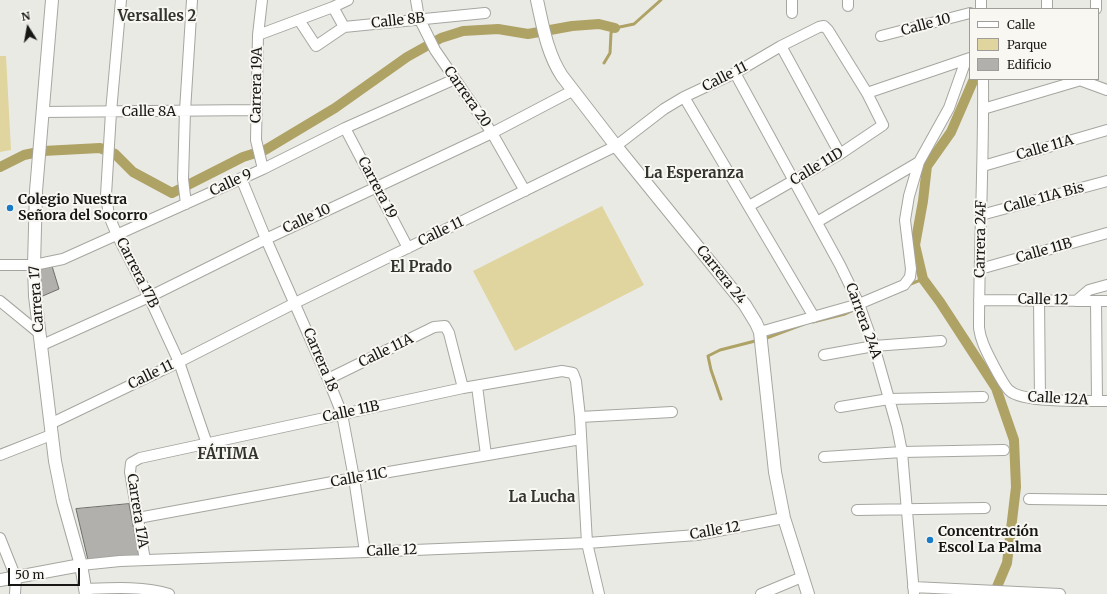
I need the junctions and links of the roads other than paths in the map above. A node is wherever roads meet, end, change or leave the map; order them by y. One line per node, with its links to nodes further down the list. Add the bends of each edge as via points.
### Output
1 (52, 0): 32 (street, Carrera 17)
2 (121, 0): 33 (street, Carrera 17B)
3 (192, 0): 31 (street)
4 (262, 0): 16 (street, Carrera 19A)
5 (348, 0): 9 (street)
6 (416, 0): 13 (street, Carrera 20)
7 (537, 0): 26 (street, Carrera 24, via 546,44 554,64)
8 (792, 0): 11 (street)
9 (333, 7): 14 (street); 15 (street)
10 (485, 12): 13 (street, Calle 8B)
11 (792, 13)
12 (969, 13): 17 (street, Calle 10)
13 (419, 18): 15 (street, Calle 8B); 21 (street, Carrera 20, via 435,50)
14 (300, 20): 15 (street, Calle 8B, via 316,46); 16 (street)
15 (344, 27)
16 (258, 35): 30 (street, Carrera 19A)
17 (881, 36)
18 (781, 46): 20 (street, Calle 11); 27 (street, Calle 11, via 824,26); 38 (street)
19 (968, 59): 27 (street); 39 (street, via 949,108)
20 (736, 73): 28 (street, Calle 11); 43 (street, Carrera 24A)
21 (455, 79): 34 (street, Calle 9); 36 (street, Carrera 20)
22 (983, 80): 29 (street, Carrera 24F)
23 (1079, 80): 24 (street); 29 (street)
24 (1096, 82): 25 (street)
25 (1107, 90)
26 (572, 91): 36 (street, Calle 10); 37 (street, Carrera 24)
27 (867, 93): 38 (street, Calle 11D, via 882,124)
28 (684, 97): 37 (street, Calle 11); 48 (street)
29 (983, 109): 40 (street, Carrera 24F)
30 (257, 110): 31 (street, Calle 8A); 41 (street, Carrera 19A, via 256,140)
31 (185, 111): 33 (street, Calle 8A); 47 (street, via 183,179)
32 (42, 112): 33 (street, Calle 8A); 56 (street, Carrera 17)
33 (111, 112): 52 (street, Carrera 17B, via 106,195 109,216)
34 (345, 128): 41 (street, Calle 9); 45 (street, Carrera 19)
35 (1107, 130): 40 (street, Calle 11A)
36 (492, 133): 45 (street, Calle 10); 46 (street, Carrera 20)
37 (616, 146): 46 (street, Calle 11); 70 (street, Carrera 24, via 746,305 754,318)
38 (840, 154): 43 (street, Calle 11D)
39 (919, 162): 50 (street); 67 (street, via 905,220 910,277 904,285)
40 (983, 166): 49 (street, Carrera 24F)
41 (263, 169): 42 (street, Calle 9)
42 (241, 178): 47 (street, Calle 9); 53 (street, Carrera 18)
43 (793, 181): 48 (street, Calle 11D); 50 (street, Carrera 24A)
44 (1107, 181): 49 (street, Calle 11A Bis)
45 (376, 186): 53 (street, Calle 10); 54 (street, Carrera 19)
46 (525, 191): 54 (street, Calle 11)
47 (186, 204): 52 (street, Calle 9)
48 (749, 206): 68 (street)
49 (981, 216): 57 (street, Carrera 24F)
50 (817, 222): 67 (street, Carrera 24A)
51 (1107, 233): 57 (street, Calle 11B)
52 (117, 234): 56 (street, Calle 9, via 62,259); 59 (street, Carrera 17B)
53 (266, 239): 59 (street, Calle 10); 66 (street, Carrera 18)
54 (408, 248): 66 (street, Calle 11)
55 (0, 265): 56 (street, Calle 9)
56 (34, 265): 69 (street, Carrera 17)
57 (980, 269): 61 (street, Carrera 24F)
58 (1107, 285): 63 (street, via 1088,290)
59 (149, 296): 72 (street, Calle 10); 75 (street, Carrera 17B)
60 (1039, 299): 61 (street, Calle 12); 63 (street, Calle 12); 81 (street)
61 (979, 300): 79 (street, Carrera 24F, via 979,328 982,341)
62 (0, 301): 69 (street)
63 (1076, 301): 64 (street, Calle 12)
64 (1096, 301): 65 (street, Calle 12); 83 (street)
65 (1107, 301)
66 (295, 303): 75 (street, Calle 11); 76 (street, Carrera 18)
67 (859, 304): 68 (street); 73 (street, Carrera 24A)
68 (814, 317): 70 (street)
69 (39, 333): 72 (street, Carrera 17)
70 (761, 339): 104 (street, Carrera 24, via 775,472)
71 (941, 341): 73 (street)
72 (40, 346): 88 (street, Carrera 17)
73 (874, 346): 74 (street); 82 (street, Carrera 24A)
74 (824, 355)
75 (179, 362): 88 (street, Calle 11); 90 (street, Carrera 17B)
76 (328, 379): 78 (street, Calle 11A, via 434,327 445,326); 86 (street, Carrera 18)
77 (477, 386): 78 (street, Calle 11B); 87 (street, Calle 11B, via 562,371 573,373); 94 (street)
78 (463, 388): 86 (street, Calle 11B)
79 (1010, 391): 81 (street, Calle 12A, via 1018,396)
80 (983, 397): 82 (street)
81 (1040, 399): 83 (street, Calle 12A)
82 (889, 400): 84 (street); 92 (street, Carrera 24A)
83 (1102, 401)
84 (840, 407)
85 (672, 412): 87 (street)
86 (342, 414): 90 (street, Calle 11B); 97 (street, Carrera 18)
87 (580, 417): 89 (street)
88 (51, 430): 93 (street, Calle 11); 110 (street, Carrera 17, via 63,500)
89 (581, 439): 94 (street, Calle 11C); 106 (street)
90 (207, 444): 96 (street, Calle 11B, via 140,458)
91 (1004, 450): 92 (street)
92 (902, 452): 95 (street); 100 (street, Carrera 24A)
93 (0, 455)
94 (486, 455): 97 (street, Calle 11C)
95 (824, 457)
96 (131, 463): 103 (street, Carrera 17A, via 130,472)
97 (354, 478): 103 (street, Calle 11C); 107 (street, Carrera 18)
98 (1029, 499): 99 (street)
99 (1107, 500)
100 (906, 508): 101 (street); 102 (street); 114 (street, Carrera 24A)
101 (986, 508)
102 (857, 510)
103 (138, 518): 108 (street, Carrera 17A)
104 (784, 518): 106 (street, Calle 12, via 697,536); 112 (street, Carrera 24)
105 (0, 538): 111 (street)
106 (587, 542): 107 (street, Calle 12); 119 (street)
107 (364, 552): 108 (street, Calle 12)
108 (145, 560): 110 (street, Calle 12)
109 (0, 563): 111 (street)
110 (81, 565): 111 (street, Calle 12); 115 (street, Carrera 17)
111 (13, 572): 113 (street, Calle 12); 117 (street)
112 (802, 577): 120 (street); 121 (street, Carrera 24)
113 (0, 580)
114 (914, 591): 116 (street)
115 (86, 592): 118 (street, via 137,589)
116 (977, 592): 122 (street)
117 (15, 594)
118 (169, 594)
119 (599, 594)
120 (761, 594)
121 (808, 594)
122 (1060, 594)

